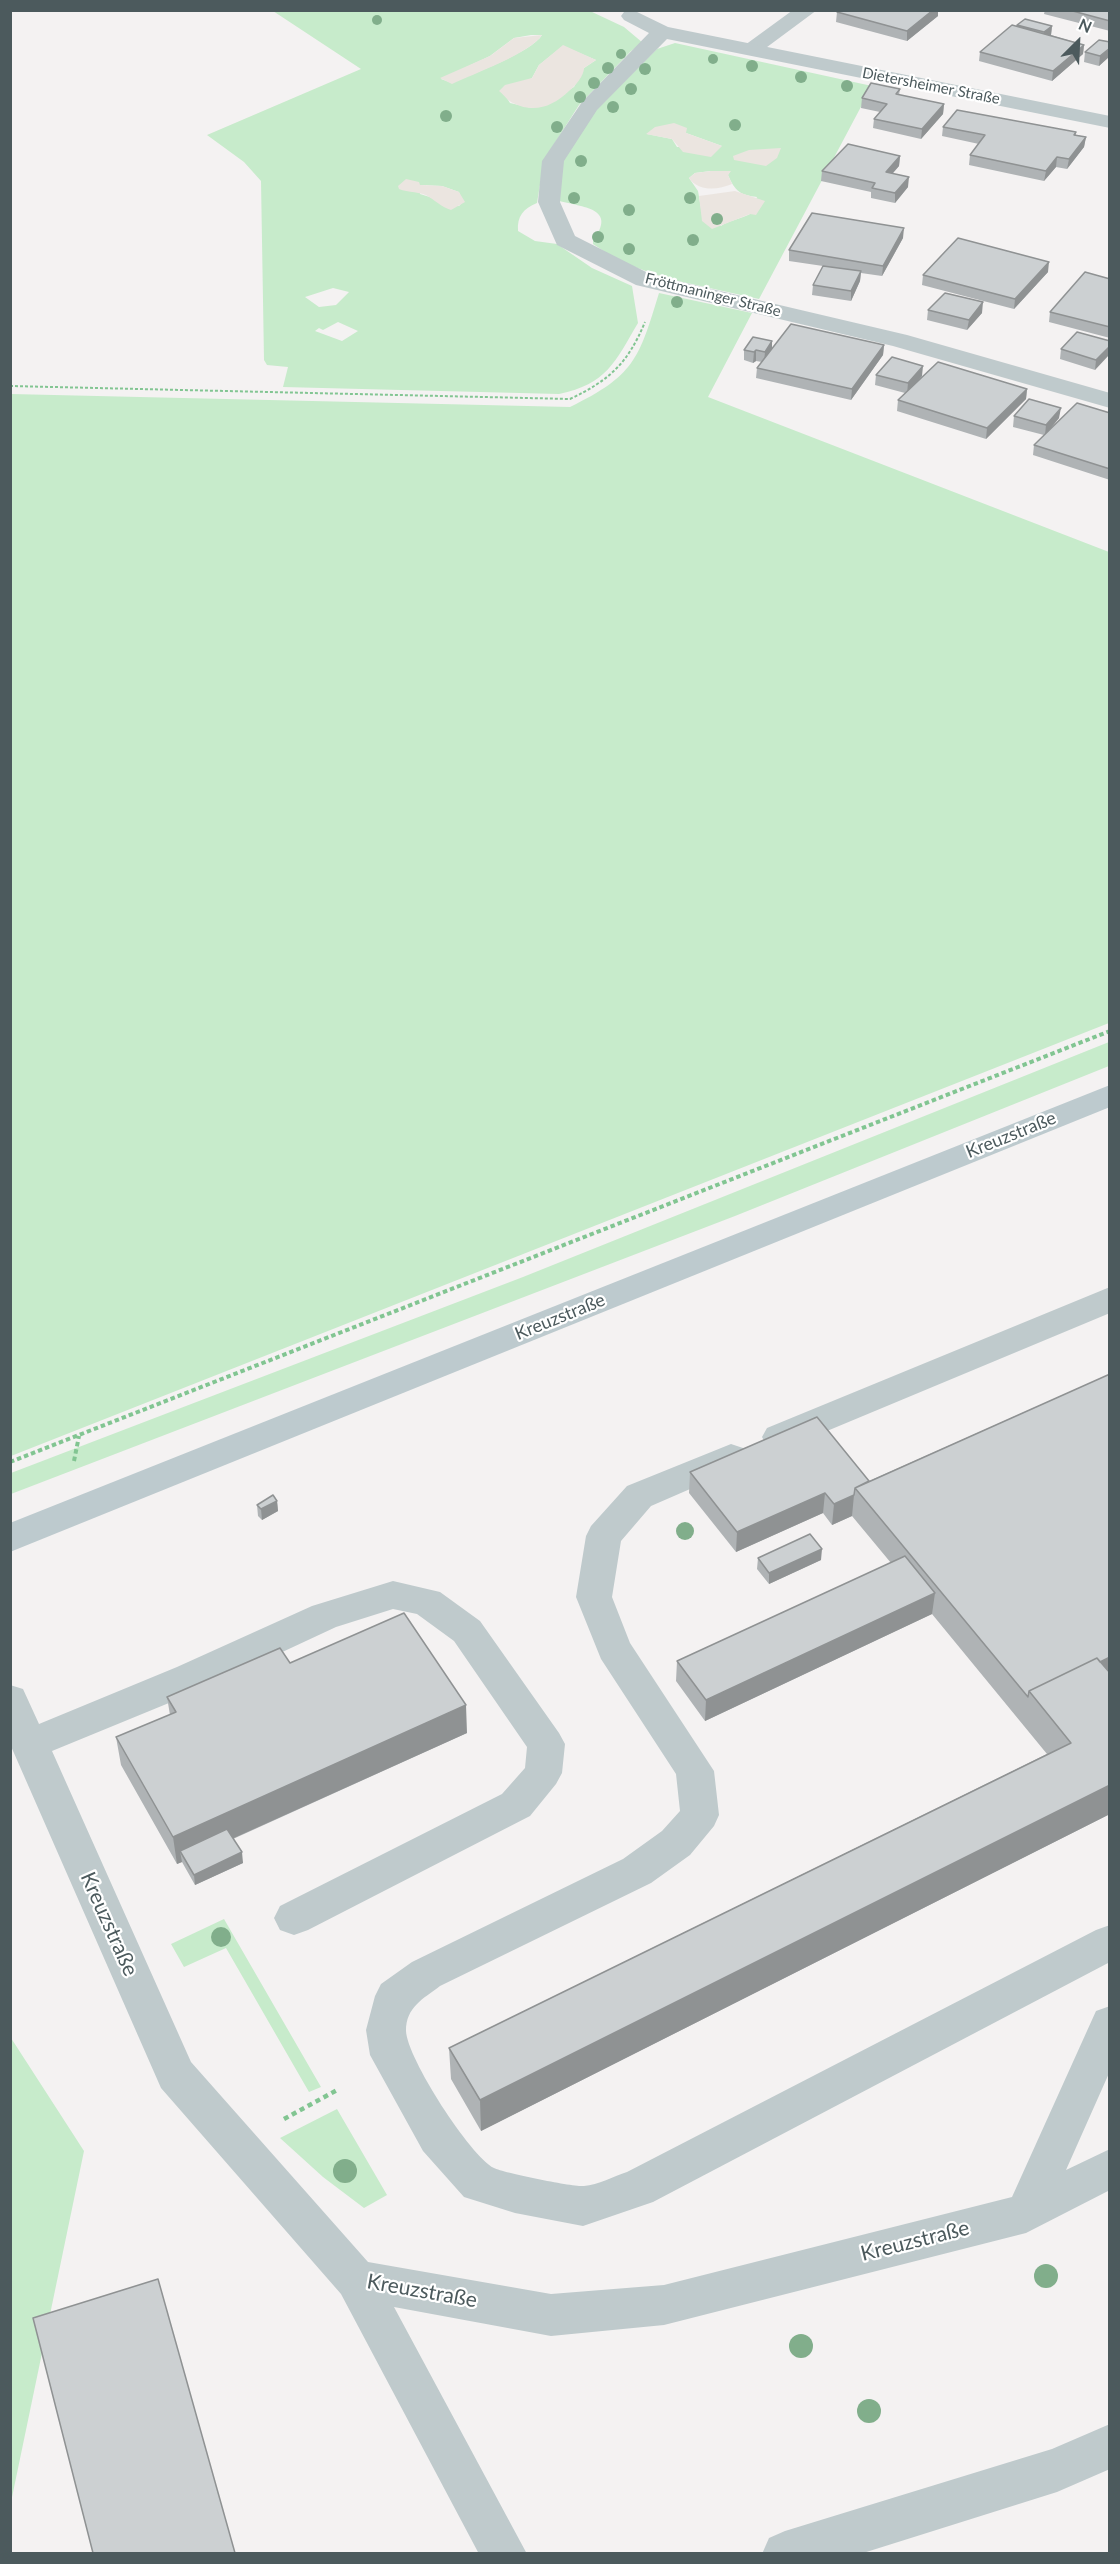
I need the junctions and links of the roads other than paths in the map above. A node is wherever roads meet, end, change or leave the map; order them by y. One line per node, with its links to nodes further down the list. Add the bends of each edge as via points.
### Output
1 (807, 10): 4 (street)
2 (631, 16): 3 (street, Dietersheimer Straße)
3 (662, 32): 4 (street, Dietersheimer Straße); 6 (street, Fröttmaninger Straße, via 589,106 553,161 549,202 565,240 644,280 899,340)
4 (752, 49): 5 (street, Dietersheimer Straße)
5 (1110, 122)
6 (1110, 401)
7 (1110, 1095): 9 (main road, Kreuzstraße)
8 (1110, 1299): 13 (street, via 639,1496 604,1536 594,1597 614,1649 695,1771 700,1815 676,1843 637,1871 426,1974 395,1996 386,2030 390,2055 438,2138 478,2183 583,2206 638,2188)
9 (10, 1538)
10 (10, 1700): 11 (street, Kreuzstraße)
11 (30, 1744): 12 (street, via 190,1678 325,1616 393,1595 427,1602 467,1632 546,1744 543,1773 516,1805); 17 (street, Kreuzstraße, via 176,2074)
12 (294, 1918)
13 (1110, 1942)
14 (1110, 2024): 16 (street)
15 (1110, 2168): 16 (street, Kreuzstraße)
16 (1026, 2213): 17 (street, Kreuzstraße, via 664,2305 551,2315)
17 (356, 2280): 19 (street)
18 (1110, 2446): 20 (street, via 1057,2470)
19 (504, 2553)
20 (785, 2553)

